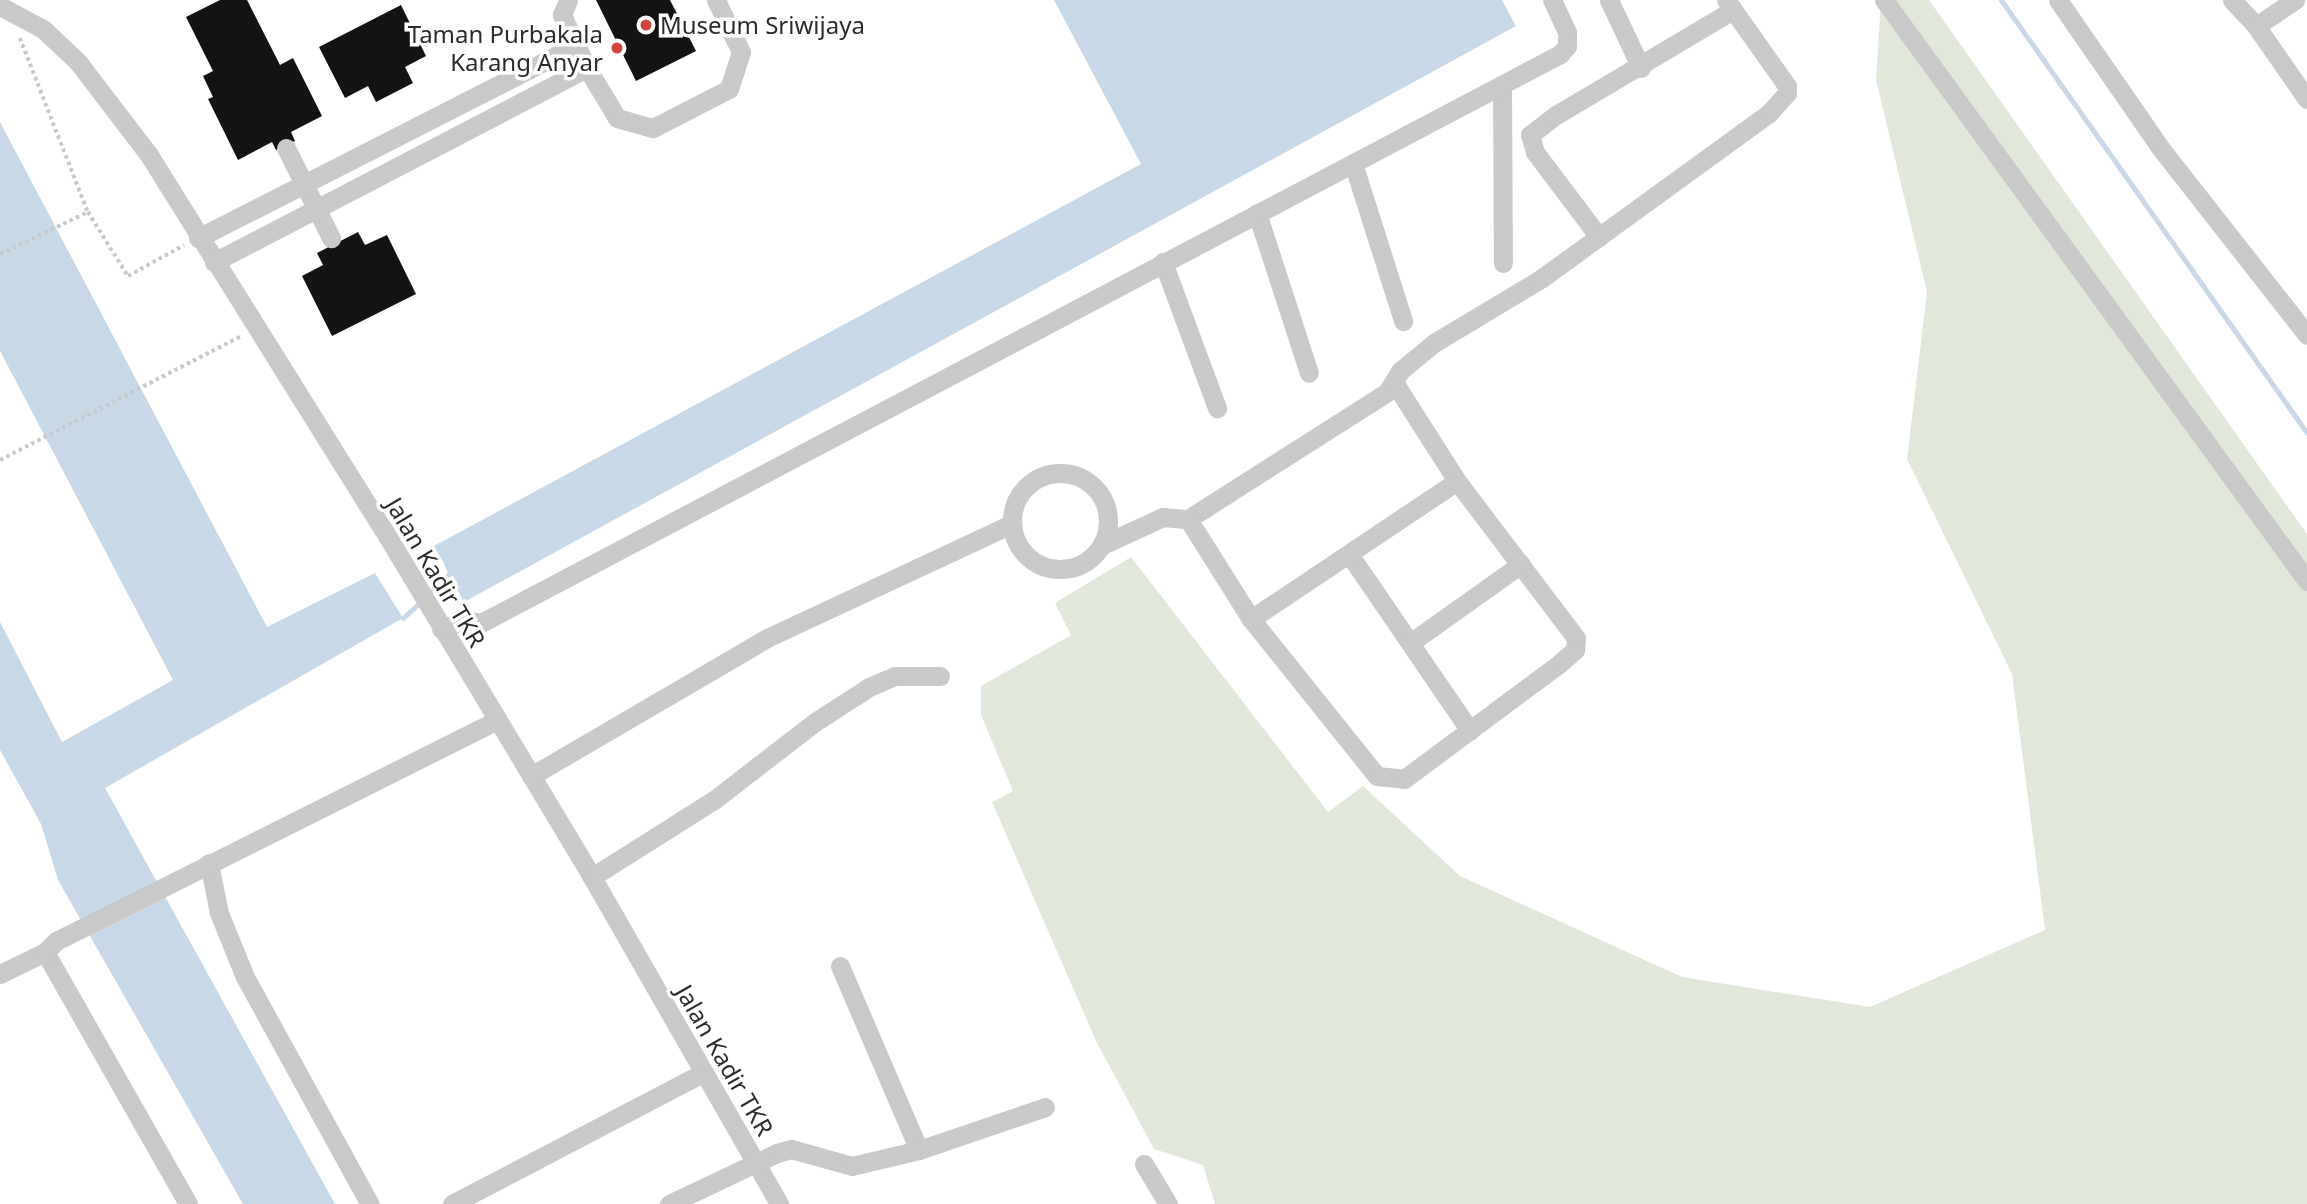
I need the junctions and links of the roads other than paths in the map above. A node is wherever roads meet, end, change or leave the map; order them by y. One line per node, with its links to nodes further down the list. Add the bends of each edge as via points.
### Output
1 (568, 0): 12 (street, via 562,15)
2 (716, 0): 13 (street, via 741,52 729,89 653,128 617,118)
3 (1552, 0): 15 (street, via 1567,32 1567,46)
4 (1609, 0): 14 (street)
5 (1884, 0): 39 (street)
6 (2058, 0): 29 (street, via 2162,150)
7 (2232, 0): 11 (street)
8 (2295, 0): 11 (street)
9 (1730, 5): 14 (street); 23 (street, via 1787,86 1787,93 1769,113)
10 (4, 8): 22 (street, Jalan Kadir TKR, via 43,29 78,62 149,155)
11 (2256, 26): 16 (street)
12 (576, 45): 13 (street); 19 (street)
13 (586, 68): 20 (street)
14 (1640, 68): 23 (street, via 1556,115 1530,135 1535,152)
15 (1502, 85): 18 (street); 27 (street)
16 (2307, 99)
17 (286, 148): 19 (street)
18 (1353, 163): 21 (street); 28 (street)
19 (304, 183): 20 (street); 22 (street)
20 (316, 208): 24 (street); 25 (street)
21 (1257, 213): 26 (street); 30 (street)
22 (198, 237): 25 (street, Jalan Kadir TKR)
23 (1599, 237): 31 (street, via 1542,278 1434,343)
24 (331, 238)
25 (214, 262): 41 (street, Jalan Kadir TKR, via 383,529)
26 (1163, 262): 32 (street); 41 (street, via 481,623 463,620)
27 (1503, 264)
28 (1403, 321)
29 (2307, 335)
30 (1309, 373)
31 (1394, 382): 33 (street); 34 (street, via 1387,392)
32 (1217, 408)
33 (1457, 481): 37 (street); 38 (street)
34 (1188, 519): 36 (street, via 1163,517); 40 (street)
35 (1012, 524): 36 (street, via 1021,550 1056,570 1082,564); 36 (street, via 1013,511 1026,487 1037,479 1064,473 1077,476 1098,493 1108,519); 46 (street, via 767,638)
36 (1102, 545)
37 (1349, 554): 40 (street); 42 (street)
38 (1521, 564): 42 (street); 45 (street, via 1570,626 1576,650)
39 (2307, 581)
40 (1251, 619): 45 (street, via 1377,776 1404,779)
41 (439, 627): 44 (street, Jalan Kadir TKR)
42 (1410, 643): 45 (street)
43 (940, 676): 48 (street, via 895,676 869,687 815,722 714,800)
44 (497, 720): 46 (street, Jalan Kadir TKR); 47 (street)
45 (1471, 731)
46 (531, 776): 48 (street, Jalan Kadir TKR)
47 (209, 863): 49 (street); 58 (street, via 219,913 245,977)
48 (592, 877): 52 (street, Jalan Kadir TKR)
49 (51, 946): 51 (street); 57 (street)
50 (840, 966): 54 (street)
51 (0, 974)
52 (704, 1073): 55 (street, Jalan Kadir TKR); 59 (street)
53 (1045, 1107): 54 (street)
54 (919, 1150): 55 (street, via 852,1166 791,1150)
55 (755, 1161): 60 (street); 61 (street, Jalan Kadir TKR)
56 (1144, 1164): 62 (street)
57 (188, 1204)
58 (370, 1204)
59 (452, 1204)
60 (669, 1204)
61 (779, 1204)
62 (1168, 1204)

